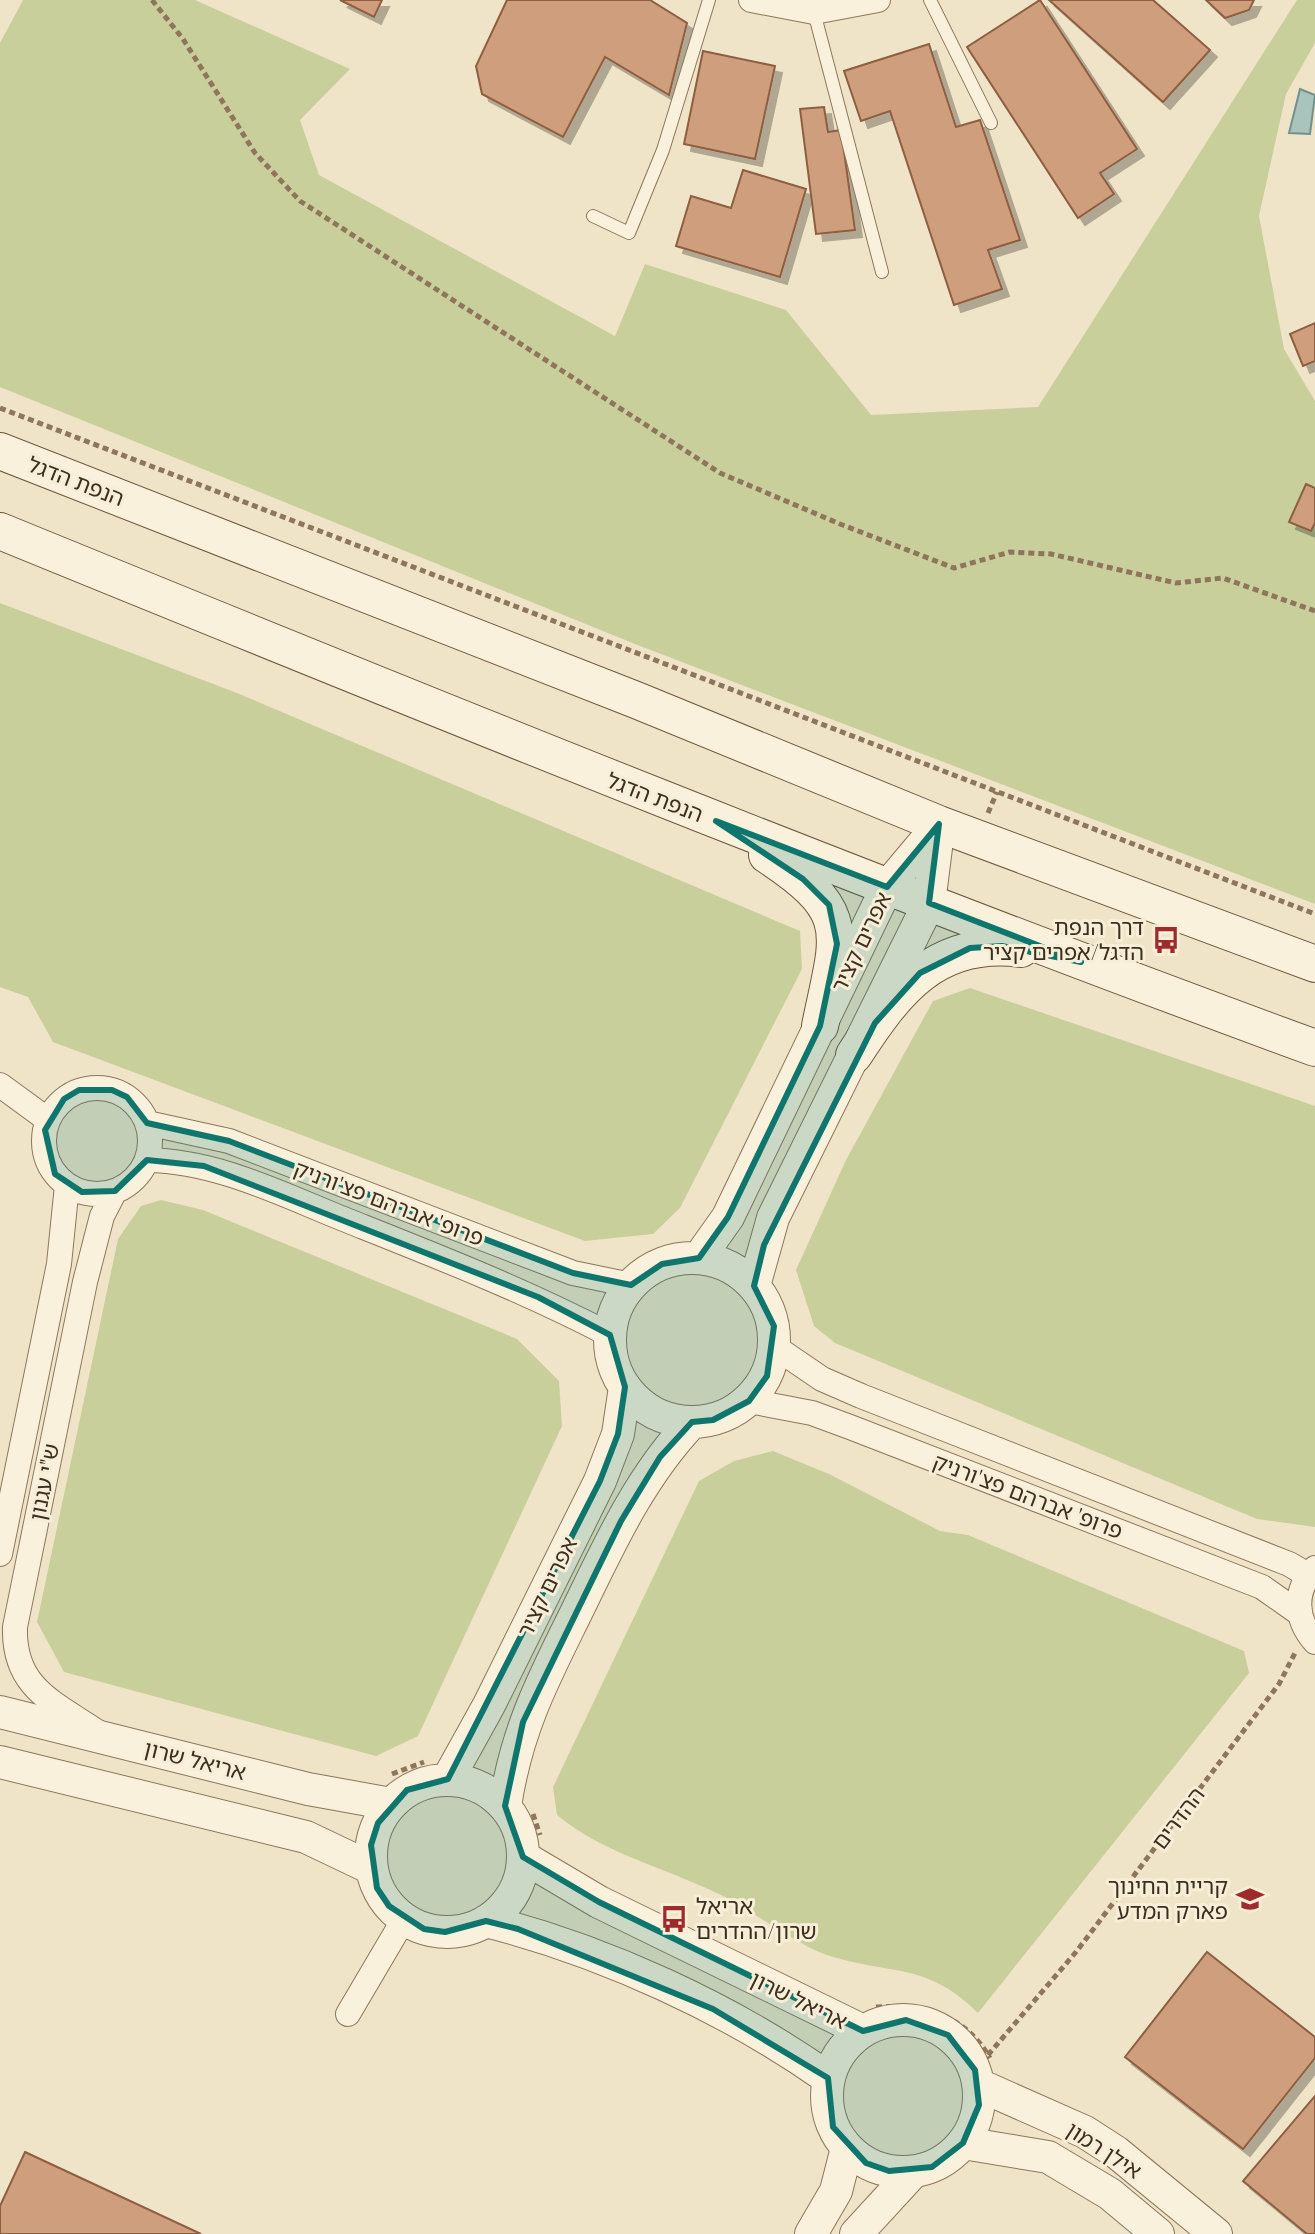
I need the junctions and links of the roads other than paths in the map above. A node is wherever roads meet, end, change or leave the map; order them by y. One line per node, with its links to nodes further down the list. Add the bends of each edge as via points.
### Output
1 (709, 0): 7 (lane, via 663,150 629,233)
2 (751, 0): 5 (street)
3 (878, 0): 5 (street)
4 (930, 0): 6 (lane)
5 (820, 12): 8 (lane)
6 (991, 123)
7 (593, 216)
8 (882, 272)
9 (0, 451): 12 (main road, הנפת הדגל)
10 (0, 531): 11 (main road, הנפת הדגל)
11 (716, 821): 13 (main road, הנפת הדגל); 17 (main road, via 803,879 829,905 837,944)
12 (939, 824): 13 (street, אפרים קציר); 14 (street, אפרים קציר); 16 (main road, הנפת הדגל)
13 (887, 887): 14 (main road, הנפת הדגל); 17 (street, אפרים קציר)
14 (929, 903): 15 (main road, הנפת הדגל); 19 (street, אפרים קציר)
15 (1081, 962): 18 (main road, הנפת הדגל); 19 (main road, via 1002,946 970,948 943,958 898,994)
16 (1315, 964)
17 (820, 1026): 26 (street, אפרים קציר, via 728,1217)
18 (1315, 1048)
19 (854, 1055): 28 (street, אפרים קציר, via 773,1218)
20 (0, 1085): 21 (street)
21 (48, 1120): 22 (street, via 64,1099 96,1088 127,1097); 24 (street, via 48,1161)
22 (147, 1123): 23 (street); 27 (street, פרופ' אברהם פצ'ורניק, via 229,1141 573,1273)
23 (147, 1160): 25 (street, via 140,1173); 29 (street, פרופ' אברהם פצ'ורניק, via 176,1161 236,1176 538,1297)
24 (67, 1185): 25 (street, via 90,1193); 34 (street, ש"י עגנון, via 59,1264)
25 (115, 1191): 38 (street, ש"י עגנון, via 102,1216 85,1282 14,1648 38,1692)
26 (699, 1258): 27 (street, via 662,1264); 28 (street, via 739,1272)
27 (631, 1285): 29 (street, via 613,1317)
28 (764, 1292): 30 (street)
29 (610, 1335): 31 (street, via 611,1354)
30 (786, 1355): 32 (street); 35 (street, פרופ' אברהם פצ'ורניק, via 861,1396)
31 (625, 1387): 33 (street, via 654,1413); 40 (street, אפרים קציר, via 618,1434 600,1481)
32 (749, 1401): 33 (street, via 713,1420); 36 (street, פרופ' אברהם פצ'ורניק, via 812,1413 1262,1587)
33 (692, 1422): 42 (street, אפרים קציר, via 660,1457 607,1550 523,1722)
34 (0, 1554)
35 (1312, 1572): 36 (street, via 1302,1587)
36 (1307, 1628)
37 (0, 1712): 38 (street, אריאל שרון)
38 (105, 1737): 41 (street, אריאל שרון, via 308,1789)
39 (0, 1762): 44 (street, via 306,1837)
40 (448, 1779): 41 (street, via 407,1790); 42 (street, via 479,1787)
41 (391, 1804): 44 (street, via 371,1845)
42 (505, 1806): 43 (street, via 515,1821)
43 (523, 1857): 46 (street, via 513,1894); 48 (street, אריאל שרון, via 599,1902)
44 (371, 1868): 45 (street, via 377,1888)
45 (404, 1919): 46 (street, via 445,1932); 47 (street)
46 (486, 1921): 49 (street, via 590,1954 713,2009 777,2042)
47 (348, 2014)
48 (863, 2031): 49 (street, via 836,2060); 50 (street, via 883,2022 928,2024 956,2042)
49 (828, 2078): 52 (street, via 833,2127)
50 (977, 2078): 51 (street, via 979,2105); 57 (street, אילן רמון, via 1116,2152)
51 (963, 2143): 53 (street, via 932,2167); 56 (street, אילן רמון, via 1048,2157 1110,2194)
52 (847, 2148): 53 (street, via 878,2167); 54 (street, via 836,2191)
53 (913, 2172): 55 (street)
54 (811, 2234)
55 (856, 2234)
56 (1158, 2234)
57 (1216, 2234)

